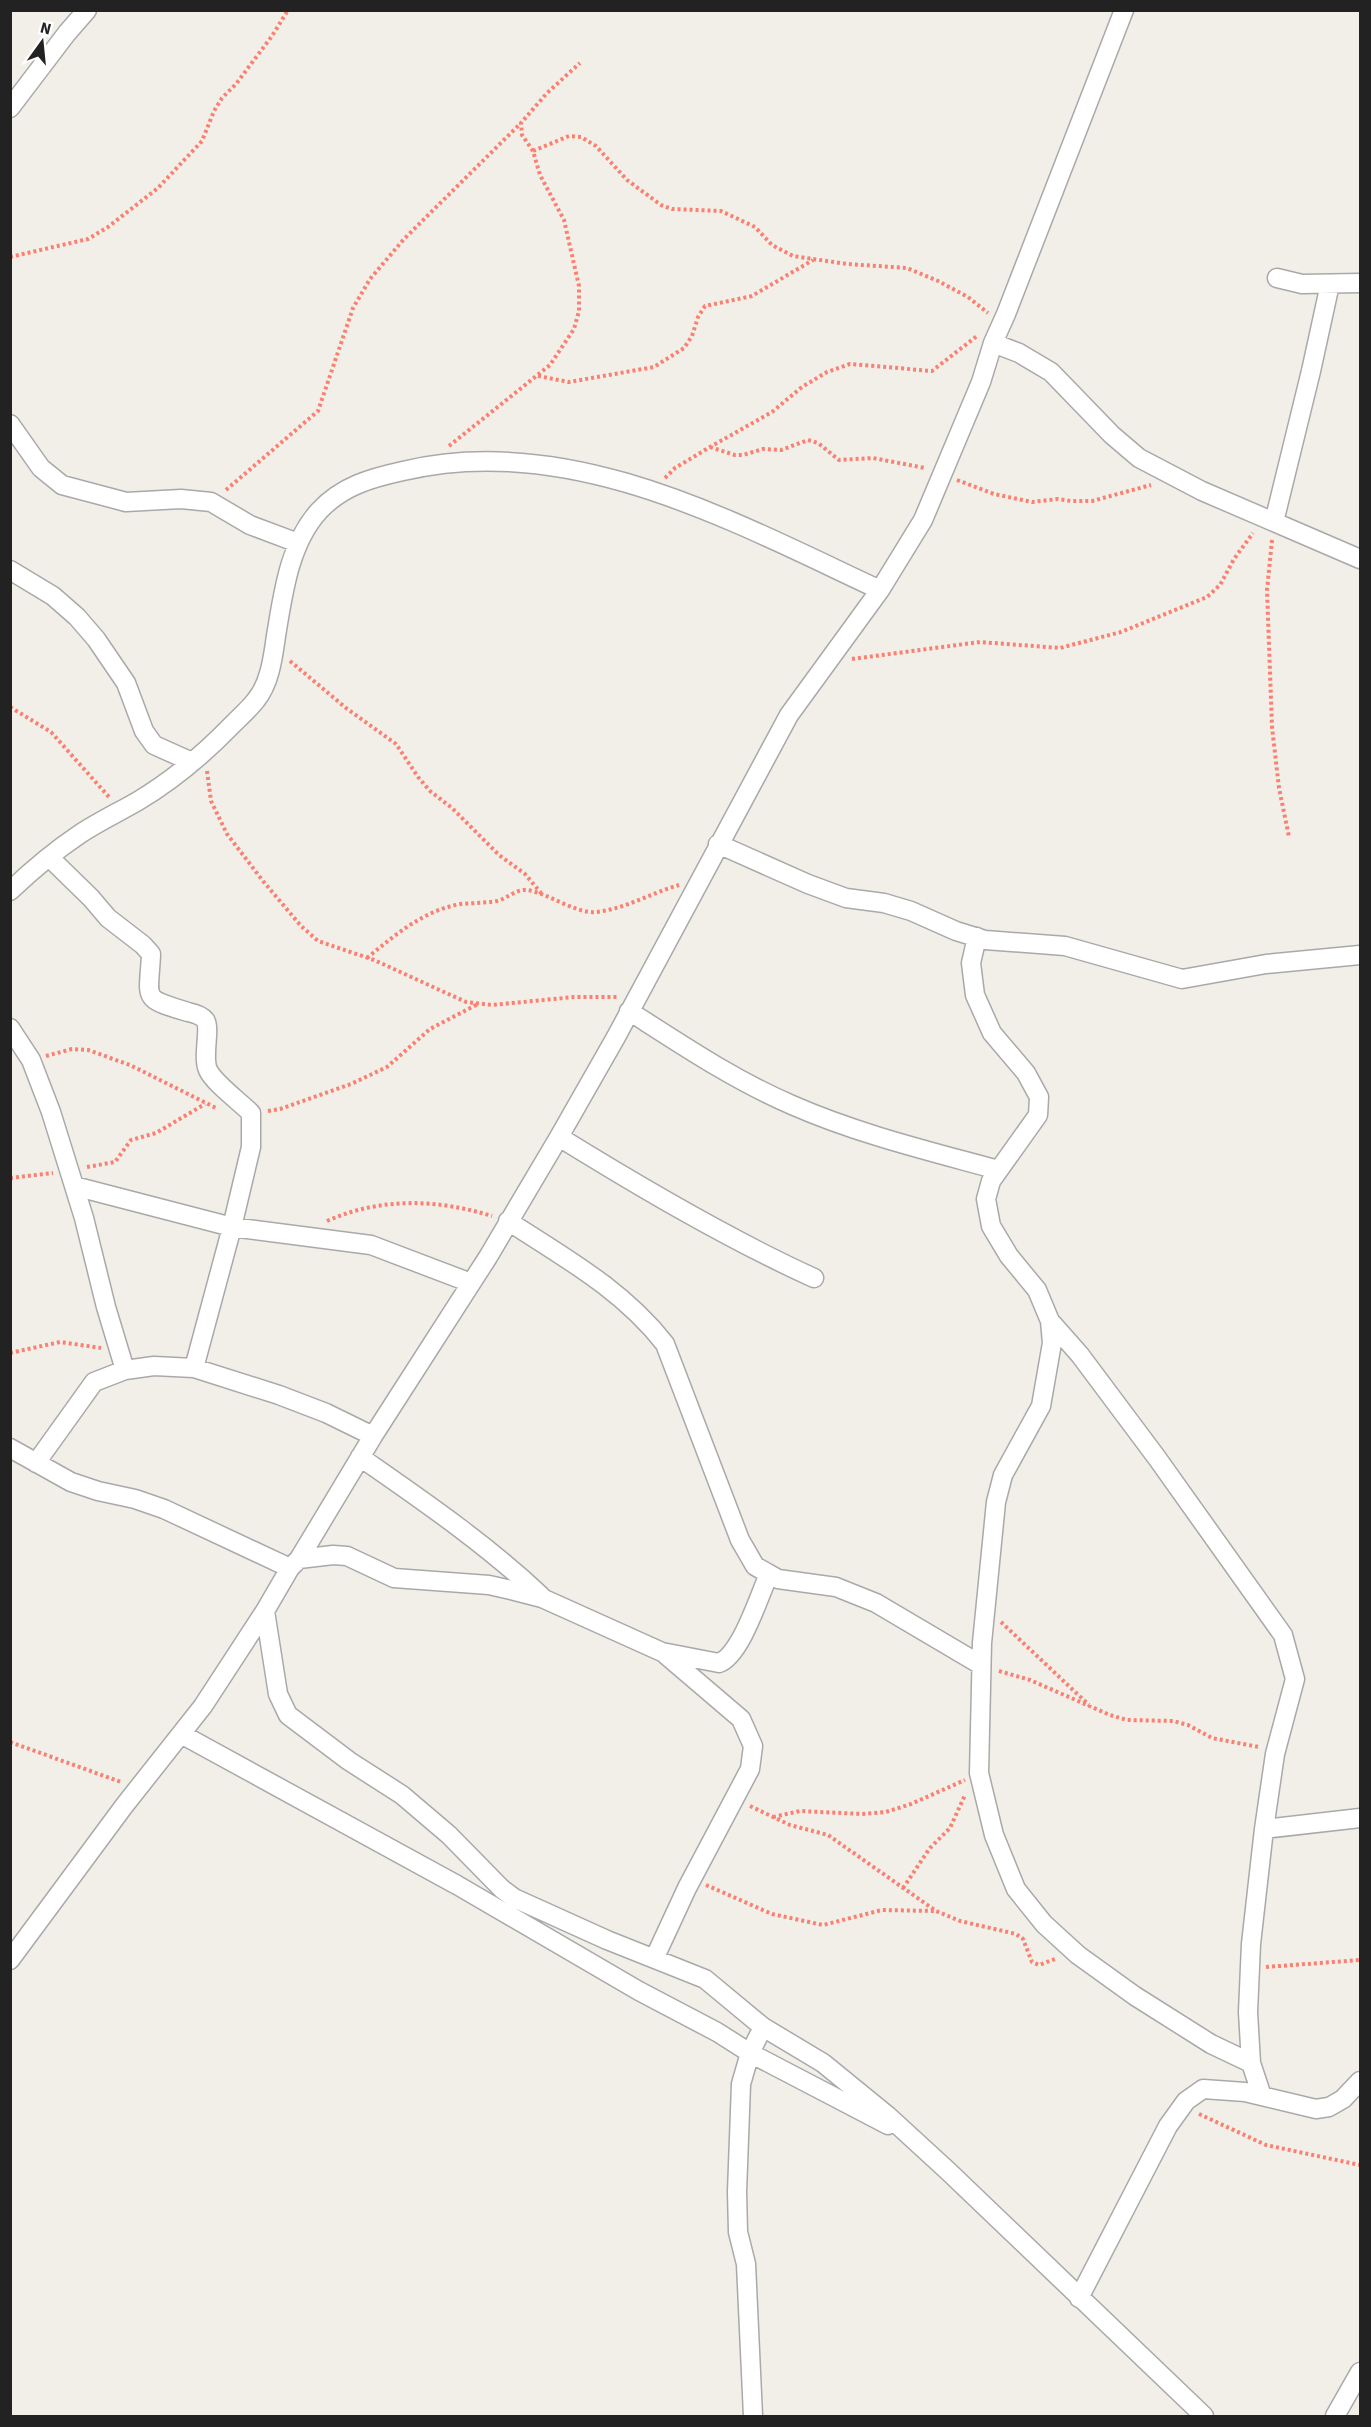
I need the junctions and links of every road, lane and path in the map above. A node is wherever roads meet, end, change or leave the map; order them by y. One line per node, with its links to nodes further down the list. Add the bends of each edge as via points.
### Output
1 (87, 10): 5 (street)
2 (288, 10): 8 (path, via 218,105 202,141 158,188 88,239)
3 (1124, 10): 13 (street)
4 (580, 63): 6 (path)
5 (10, 108)
6 (521, 123): 7 (path, via 522,135); 22 (path, via 404,239 370,279 353,308 318,411)
7 (533, 151): 9 (path, via 569,136 580,137 596,146 627,180 661,205 721,211 755,226 772,245 793,256); 15 (path, via 540,175 564,220 579,286 574,329 550,365)
8 (10, 257)
9 (814, 260): 13 (path, via 907,268 968,297 998,320); 15 (path, via 752,296 705,306 684,348 654,367 568,382)
10 (1277, 278): 12 (street, via 1302,284)
11 (1360, 283): 12 (street)
12 (1330, 284): 23 (street, via 1311,371)
13 (1006, 314): 14 (street)
14 (987, 338): 18 (path, via 932,371 850,364 827,372 772,412); 19 (street, via 981,382); 20 (street, via 1051,372 1139,458)
15 (537, 376): 17 (path)
16 (10, 424): 22 (street, via 40,468 62,485 126,502)
17 (447, 447)
18 (710, 447): 19 (path, via 743,455 763,449 781,450 808,440 839,460 873,458); 21 (path, via 675,468)
19 (943, 473): 20 (path, via 969,486 1032,502 1092,501 1155,483); 27 (street, via 923,520)
20 (1184, 482): 23 (street)
21 (651, 490): 24 (street, via 591,473 524,463 481,461 422,466 364,480 337,494 319,511); 27 (street, via 764,536)
22 (211, 502): 24 (street, via 250,525)
23 (1269, 520): 25 (street); 29 (path, via 1207,597 1121,633 1060,648 980,642); 33 (path, via 1267,590 1272,727)
24 (298, 543): 28 (street, via 281,602)
25 (1360, 559)
26 (10, 570): 31 (street, via 53,596 96,639 126,683 144,731 154,746)
27 (880, 590): 29 (street)
28 (274, 647): 31 (street, via 269,673 258,698); 38 (path, via 396,744 430,791 525,874)
29 (827, 663): 34 (street, via 789,715)
30 (10, 707): 32 (path, via 51,732)
31 (198, 757): 32 (street); 41 (path, via 211,801 227,834 263,881 318,941)
32 (122, 810): 35 (street, via 79,835)
33 (1289, 837)
34 (718, 844): 36 (street); 39 (street, via 846,898 910,910)
35 (50, 858): 37 (street); 48 (street, via 108,918 151,954 148,988 152,999 205,1020 207,1070)
36 (700, 879): 38 (path, via 594,912); 43 (street)
37 (10, 891)
38 (541, 893): 41 (path, via 524,890 499,900 441,910 414,922)
39 (977, 937): 40 (street, via 1065,946 1182,979 1266,964); 50 (street, via 971,963 975,995 992,1033 1026,1072 1039,1097 1038,1114)
40 (1360, 955)
41 (367, 958): 42 (path)
42 (478, 1004): 43 (path, via 574,997); 48 (path, via 430,1029 387,1067 280,1109)
43 (633, 1004): 49 (street); 50 (street, via 715,1066 790,1105 886,1139)
44 (10, 1028): 45 (street)
45 (31, 1060): 46 (path, via 72,1049 88,1050 130,1065); 52 (street)
46 (206, 1103): 47 (path); 52 (path, via 156,1134 131,1140 116,1162)
47 (217, 1109)
48 (250, 1113): 55 (street, via 251,1147)
49 (559, 1137): 53 (street); 56 (street, via 623,1177)
50 (998, 1170): 58 (street, via 986,1199 991,1226 1037,1290)
51 (10, 1178): 52 (path)
52 (71, 1178): 55 (street); 59 (street)
53 (508, 1221): 54 (path, via 455,1206 422,1202 395,1203 342,1214); 57 (street); 68 (street, via 603,1282 646,1320 665,1344 740,1540 755,1566)
54 (322, 1223)
55 (232, 1227): 57 (street, via 371,1245); 61 (street)
56 (814, 1278)
57 (471, 1283): 63 (street)
58 (1050, 1322): 70 (street, via 1052,1343 1041,1407 1003,1475 996,1502); 77 (street, via 1080,1355 1157,1458 1282,1635 1295,1678)
59 (120, 1352): 60 (path, via 60,1342); 62 (street)
60 (10, 1353)
61 (194, 1368): 62 (street, via 154,1366); 63 (street, via 279,1395)
62 (125, 1370): 66 (street, via 94,1382)
63 (373, 1436): 65 (street)
64 (10, 1448): 66 (street)
65 (360, 1457): 67 (street); 69 (street, via 460,1526 508,1564)
66 (36, 1463): 67 (street, via 71,1482 135,1498)
67 (294, 1564): 69 (street, via 333,1555 347,1556 394,1578 489,1585); 71 (street)
68 (768, 1574): 72 (street, via 749,1621 727,1660 709,1662); 73 (street, via 778,1579 836,1587 876,1603)
69 (542, 1598): 72 (street)
70 (987, 1601): 73 (street); 74 (path, via 1009,1630)
71 (265, 1611): 75 (street); 86 (street, via 278,1694 288,1715 402,1795 514,1898)
72 (662, 1652): 79 (street, via 741,1719 753,1746 750,1769)
73 (981, 1665): 74 (path, via 1030,1680); 89 (street, via 979,1773 994,1835 1016,1889 1044,1924)
74 (1092, 1707): 77 (path, via 1127,1720 1173,1721 1230,1743)
75 (181, 1734): 78 (street); 92 (street, via 457,1885)
76 (10, 1742): 78 (path)
77 (1277, 1747): 82 (street)
78 (138, 1788): 87 (street)
79 (735, 1800): 80 (path); 83 (street)
80 (773, 1817): 84 (path, via 828,1834); 84 (path, via 800,1811 886,1812 971,1777 950,1828 930,1848)
81 (1360, 1818): 82 (street)
82 (1264, 1829): 90 (street)
83 (692, 1878): 85 (path, via 772,1914 823,1925 882,1910); 86 (street)
84 (903, 1888): 85 (path)
85 (936, 1911): 89 (path, via 1016,1934 1023,1939 1032,1962 1040,1965 1053,1959)
86 (655, 1957): 91 (street, via 705,1979)
87 (10, 1960)
88 (1360, 1960): 90 (path)
89 (1086, 1961): 93 (street, via 1211,2044)
90 (1250, 1968): 93 (street)
91 (763, 2028): 92 (street); 97 (street, via 823,2063)
92 (750, 2053): 97 (street); 101 (street, via 741,2084 737,2193 738,2232 746,2264)
93 (1251, 2063): 95 (street)
94 (1360, 2081): 95 (street, via 1343,2099 1316,2109)
95 (1262, 2096): 96 (street, via 1203,2089)
96 (1182, 2106): 98 (path, via 1266,2145); 99 (street)
97 (912, 2138): 99 (street)
98 (1360, 2165)
99 (1079, 2298): 102 (street)
100 (1360, 2372): 103 (street)
101 (753, 2416)
102 (1204, 2416)
103 (1335, 2416)

